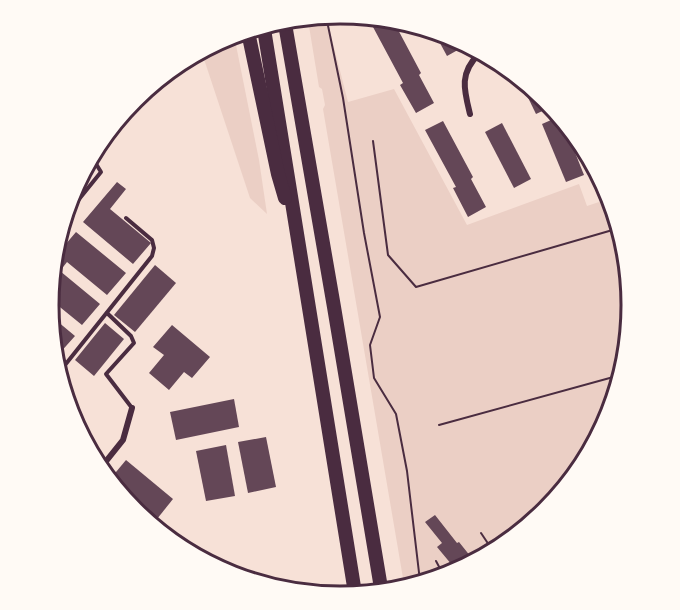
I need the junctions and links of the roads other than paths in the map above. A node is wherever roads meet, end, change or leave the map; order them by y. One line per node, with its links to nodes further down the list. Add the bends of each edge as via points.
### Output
1 (286, 29): 14 (highway)
2 (265, 35): 9 (highway)
3 (250, 39): 9 (highway, via 278,174)
4 (475, 59): 5 (street, via 464,80)
5 (470, 114)
6 (97, 165): 7 (lane, via 101,172)
7 (79, 199)
8 (126, 218): 10 (lane, via 152,240 154,252)
9 (297, 237): 15 (highway)
10 (106, 313): 11 (lane); 12 (lane, via 134,343 106,374)
11 (65, 365)
12 (132, 408): 13 (street, via 123,440)
13 (106, 461)
14 (380, 583)
15 (354, 585)

